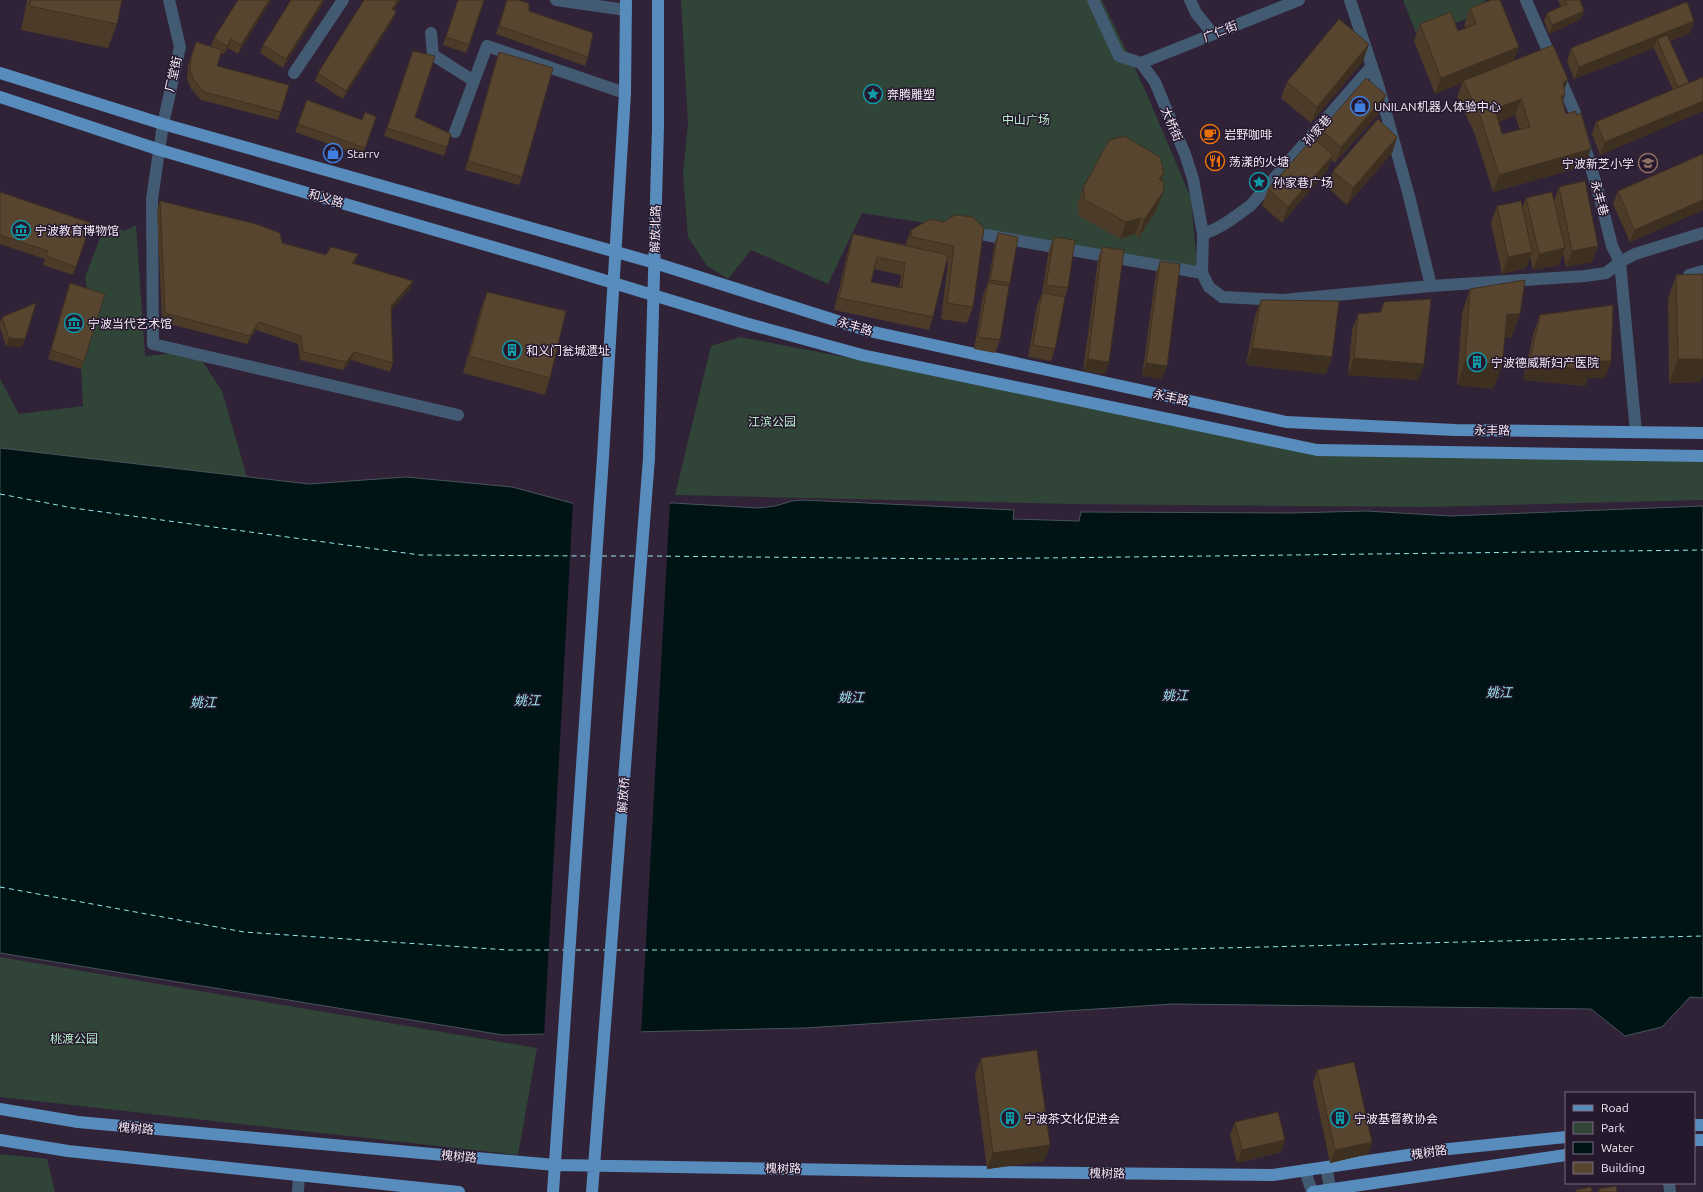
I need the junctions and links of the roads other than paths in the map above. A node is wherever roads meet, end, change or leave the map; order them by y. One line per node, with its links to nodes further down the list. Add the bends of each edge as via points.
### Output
1 (169, 0): 20 (street, 厂堂街, via 180,47)
2 (343, 0): 16 (street)
3 (556, 0): 10 (street)
4 (658, 0): 27 (main road, 解放北路)
5 (1093, 0): 13 (street, via 1119,56)
6 (1190, 0): 12 (street, via 1196,13)
7 (1299, 0): 12 (street, 广仁街)
8 (1350, 0): 14 (street)
9 (1526, 0): 28 (street, 永丰巷, via 1575,113 1612,246)
10 (626, 5): 18 (main road)
11 (431, 33): 17 (street, via 433,55)
12 (1213, 34): 13 (street, 广仁街)
13 (1140, 62): 25 (street, 大桥街, via 1155,82 1185,154 1193,179)
14 (1372, 66): 25 (street, 孙家巷, via 1251,205 1217,229); 33 (street, via 1409,196)
15 (0, 73): 20 (main road)
16 (294, 73)
17 (474, 81): 18 (street, via 487,46); 21 (street)
18 (625, 93): 26 (main road)
19 (0, 97): 22 (main road, 和义路)
20 (163, 124): 22 (street, 厂堂街); 26 (main road)
21 (455, 132)
22 (160, 150): 32 (main road, 和义路); 35 (street, 厂堂街, via 152,200 153,344)
23 (1703, 233): 28 (street, via 1635,254)
24 (980, 234): 30 (street)
25 (1203, 234): 30 (street, 大桥街)
26 (615, 252): 27 (main road); 32 (main road)
27 (655, 262): 34 (main road, 解放北路); 36 (main road, 永丰路, via 869,331 1286,422 1455,430)
28 (1620, 262): 33 (street, via 1606,273 1585,276); 36 (street, 永丰巷)
29 (1703, 270): 31 (street)
30 (1202, 273): 33 (street, via 1209,287 1222,297 1283,300)
31 (1689, 275)
32 (614, 283): 34 (main road, 和义路); 44 (main road)
33 (1431, 286)
34 (654, 296): 38 (main road, 永丰路, via 862,355 1317,450); 39 (main road, 解放北路)
35 (458, 415)
36 (1636, 432): 37 (main road, 永丰路)
37 (1703, 433)
38 (1703, 456)
39 (648, 458): 45 (main road, 解放桥)
40 (0, 1109): 44 (main road, 槐树路, via 78,1122)
41 (1565, 1137): 46 (main road, 槐树路, via 1449,1149)
42 (0, 1140): 48 (main road)
43 (1565, 1155): 49 (main road, 槐树路)
44 (555, 1164): 45 (main road, 槐树路); 52 (main road)
45 (594, 1165): 47 (main road, 槐树路, via 1273,1175); 53 (main road, 解放桥)
46 (1326, 1167): 47 (main road, 槐树路); 49 (street)
47 (1305, 1170): 54 (street)
48 (299, 1176): 50 (street); 51 (main road)
49 (1331, 1190): 54 (main road, 槐树路)
50 (298, 1192)
51 (459, 1192)
52 (553, 1192)
53 (592, 1192)
54 (1312, 1192)

